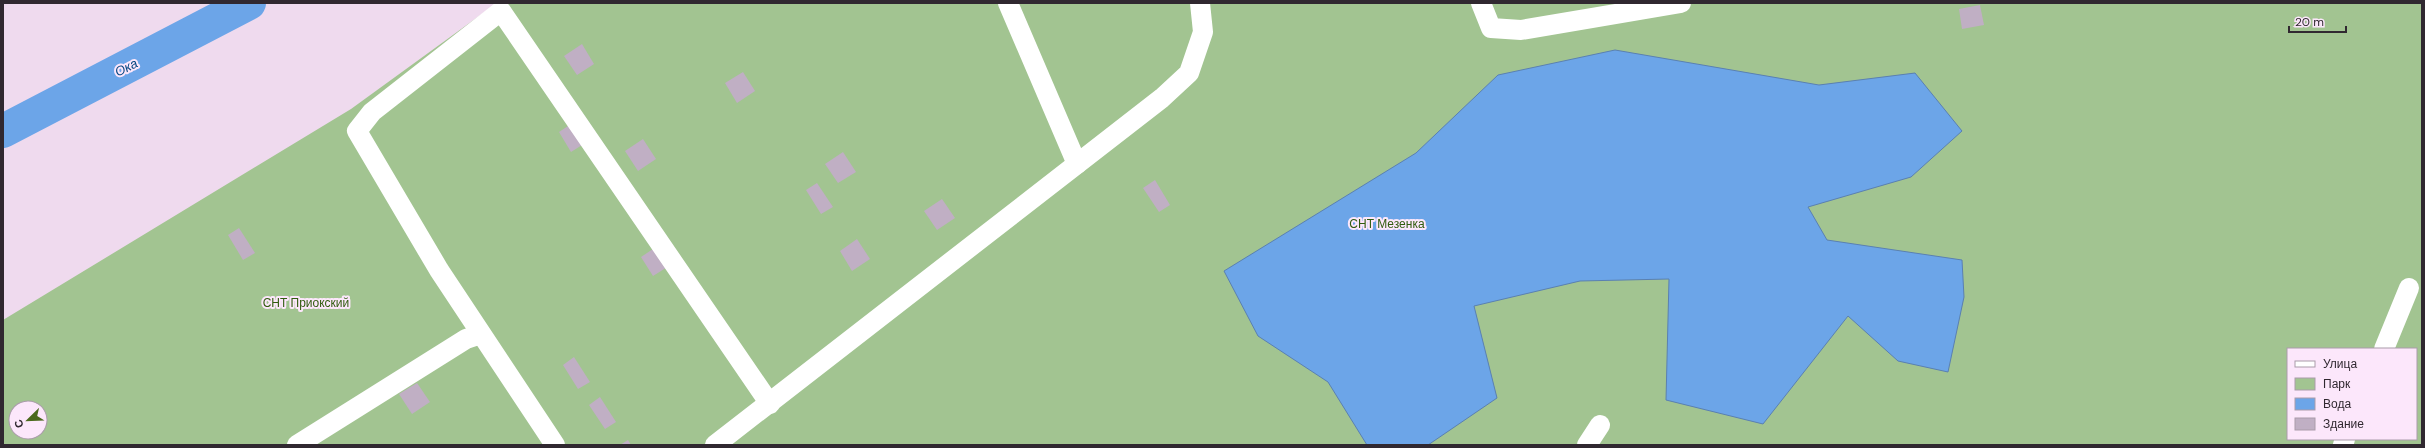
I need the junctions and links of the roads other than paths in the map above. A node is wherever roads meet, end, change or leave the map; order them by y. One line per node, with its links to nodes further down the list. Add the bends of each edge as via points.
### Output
1 (1008, 3): 6 (street)
2 (1200, 3): 6 (street, via 1203,32 1189,73 1162,98)
3 (1481, 3): 4 (street, via 1491,28 1521,30)
4 (1681, 3)
5 (507, 7): 8 (street, via 372,112 357,131 439,270); 10 (street)
6 (1077, 164): 10 (street)
7 (2409, 288): 9 (street)
8 (481, 334): 12 (street, via 466,339); 13 (street)
9 (2384, 348)
10 (770, 404): 14 (street)
11 (1600, 425): 15 (street)
12 (297, 445)
13 (555, 445)
14 (715, 445)
15 (1587, 445)

